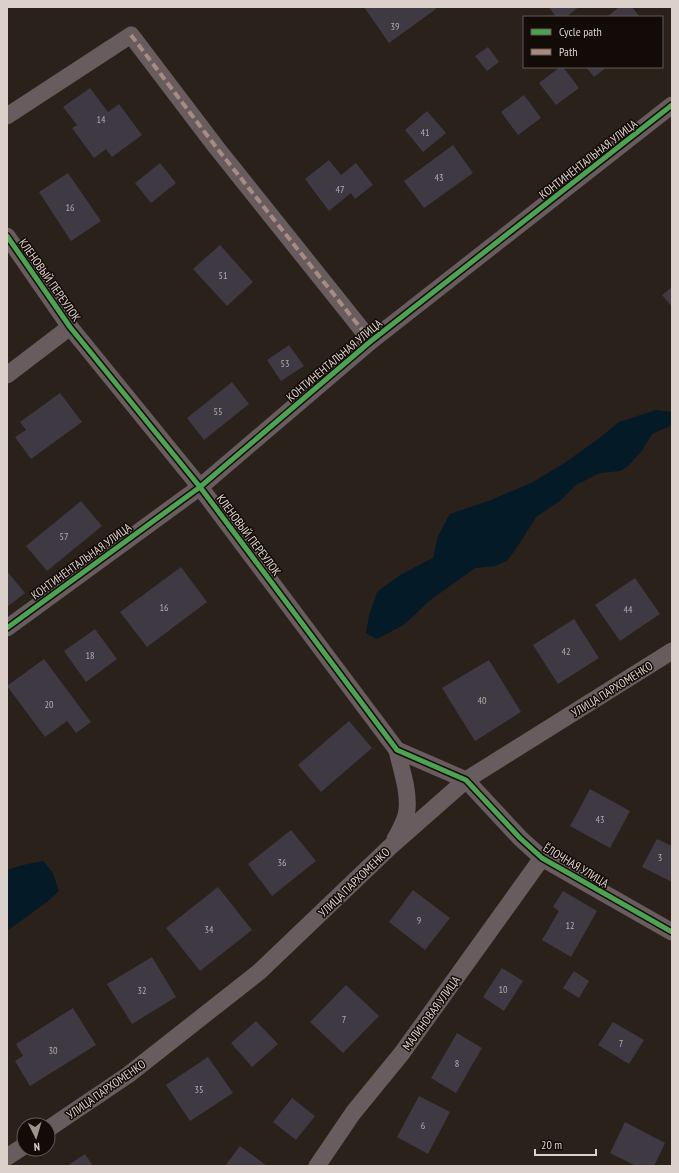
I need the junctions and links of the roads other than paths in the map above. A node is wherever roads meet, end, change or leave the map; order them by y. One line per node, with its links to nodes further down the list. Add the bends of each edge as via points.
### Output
1 (672, 105): 5 (street, КОНТИНЕНТАЛЬНАЯ УЛИЦА)
2 (7, 116): 5 (street, via 131,35 216,147)
3 (7, 236): 4 (street, КЛЕНОВЫЙ ПЕРЕУЛОК)
4 (70, 327): 6 (street); 7 (street, КЛЕНОВЫЙ ПЕРЕУЛОК)
5 (371, 340): 7 (street, КОНТИНЕНТАЛЬНАЯ УЛИЦА)
6 (7, 375)
7 (200, 487): 8 (street, КОНТИНЕНТАЛЬНАЯ УЛИЦА); 10 (street, КЛЕНОВЫЙ ПЕРЕУЛОК)
8 (7, 628)
9 (672, 652): 11 (street, УЛИЦА ПАРХОМЕНКО)
10 (397, 750): 11 (street, КЛЕНОВЫЙ ПЕРЕУЛОК); 12 (street, via 407,794 407,811)
11 (466, 780): 12 (street, УЛИЦА ПАРХОМЕНКО); 13 (street, ЁЛОЧНАЯ УЛИЦА)
12 (391, 846): 15 (street, УЛИЦА ПАРХОМЕНКО, via 259,972 128,1075)
13 (542, 858): 14 (street, ЁЛОЧНАЯ УЛИЦА); 18 (street, МАЛИНОВАЯ УЛИЦА, via 402,1054 353,1113)
14 (672, 932)
15 (56, 1124)
16 (16, 1151): 17 (street)
17 (7, 1157)
18 (317, 1166)

